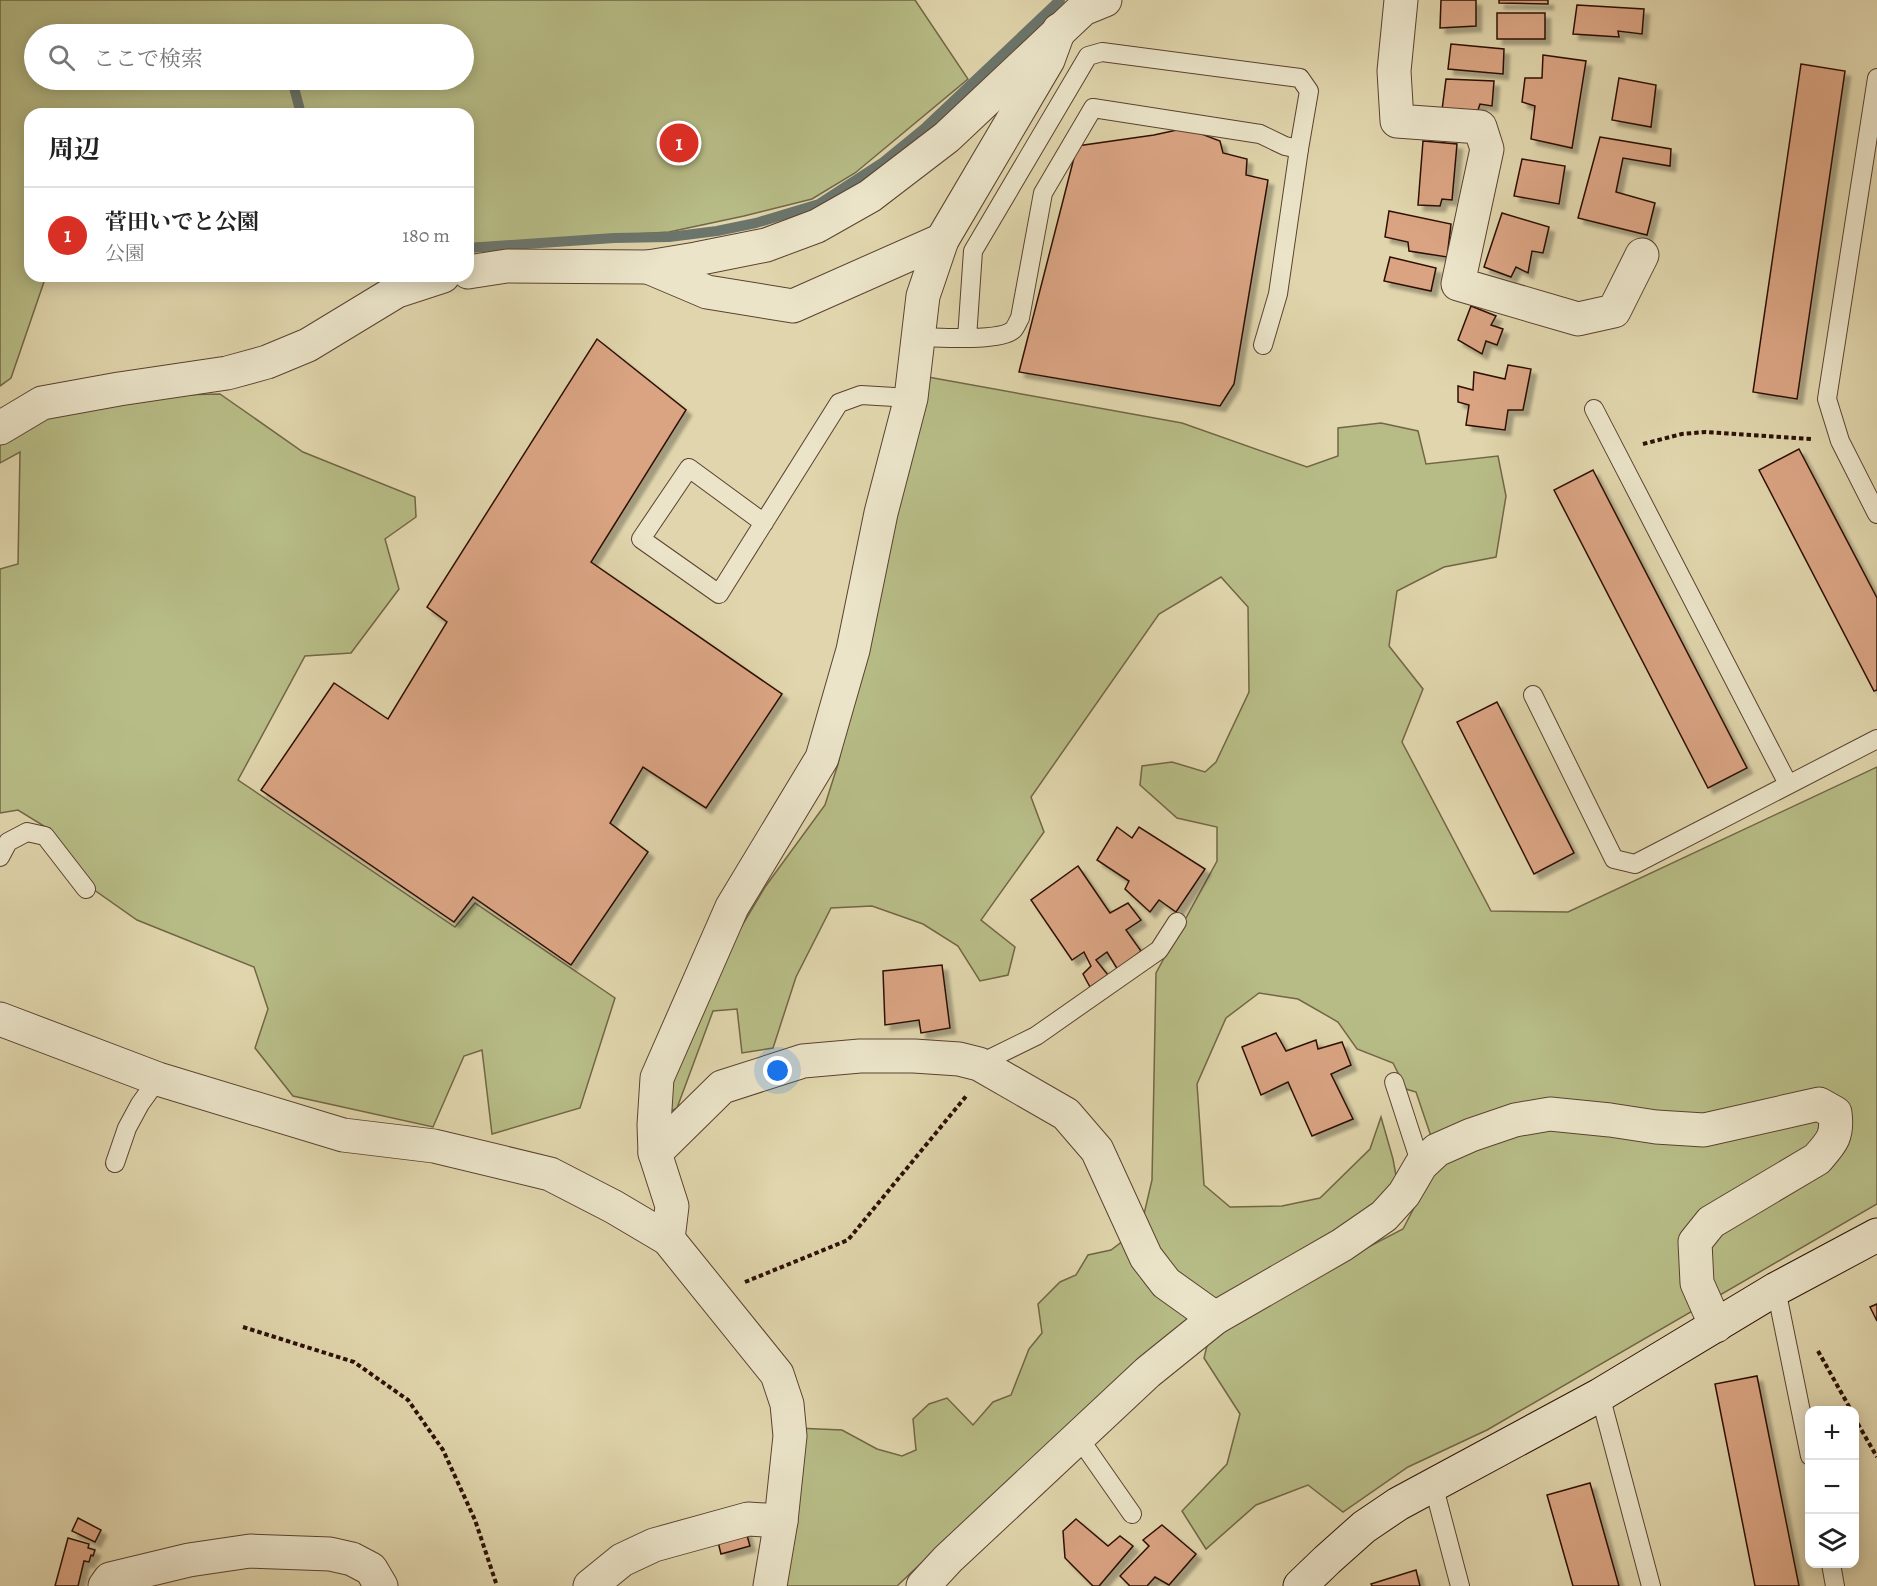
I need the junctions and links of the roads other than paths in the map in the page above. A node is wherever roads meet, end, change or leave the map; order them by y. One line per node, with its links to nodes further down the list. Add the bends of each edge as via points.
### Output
1 (1105, 0): 3 (street, via 1083,9)
2 (1401, 0): 7 (street, via 1394,71 1397,121 1480,127 1487,149 1458,284 1578,319 1614,312)
3 (1059, 30): 6 (street, via 1048,60); 8 (street, via 947,137 870,196 817,226 766,245)
4 (1877, 78): 17 (lane, via 1827,399 1840,441)
5 (1299, 149): 12 (lane, via 1260,134 1093,108 1043,193 1020,318 1013,330 1001,336); 12 (lane, via 1309,91 1300,78 1102,52 1088,56 973,250); 13 (lane, via 1278,294)
6 (942, 240): 8 (street, via 793,306 708,292); 11 (street, via 923,296)
7 (1642, 255)
8 (648, 267): 9 (street, via 507,266)
9 (474, 271)
10 (393, 284): 16 (street, via 308,345 267,362 227,373 42,403)
11 (919, 337): 12 (lane); 14 (street)
12 (967, 338)
13 (1263, 345)
14 (911, 398): 18 (lane, via 861,395 839,403); 29 (street, via 881,513 853,650 822,758 732,907 657,1078)
15 (1594, 409): 21 (lane)
16 (0, 428)
17 (1877, 514)
18 (764, 523): 18 (lane, via 719,594 641,539 689,468)
19 (1533, 695): 21 (lane, via 1614,859 1635,864)
20 (1877, 739): 21 (lane)
21 (1788, 784)
22 (0, 857): 23 (lane, via 8,842 27,832 45,836)
23 (86, 889)
24 (1177, 922): 26 (lane, via 1159,950 1036,1036)
25 (0, 1019): 27 (street)
26 (984, 1066): 29 (street, via 959,1059 914,1056 803,1061 722,1087); 35 (street, via 1066,1114 1097,1150 1146,1257 1166,1282)
27 (158, 1079): 30 (lane, via 127,1128); 33 (street, via 343,1135 434,1146 550,1174)
28 (1394, 1082): 31 (lane)
29 (655, 1153): 33 (street, via 672,1206)
30 (115, 1163)
31 (1422, 1165): 35 (street, via 1384,1216 1342,1245); 36 (street, via 1437,1150 1471,1135 1515,1120 1550,1114 1704,1131 1819,1104 1835,1113 1837,1128 1817,1159 1711,1222 1695,1242 1697,1283)
32 (1877, 1235): 34 (street)
33 (668, 1239): 42 (street, via 777,1374 787,1404 789,1436)
34 (1776, 1289): 36 (street); 38 (lane)
35 (1215, 1318): 39 (street, via 1148,1372)
36 (1716, 1326): 37 (street)
37 (1600, 1395): 40 (street); 51 (lane)
38 (1805, 1436)
39 (1079, 1438): 41 (lane); 48 (street)
40 (1433, 1484): 49 (street, via 1364,1527); 50 (lane)
41 (1132, 1514)
42 (782, 1521): 46 (street, via 748,1519 654,1545 622,1560); 47 (street)
43 (1832, 1568): 52 (lane)
44 (105, 1586): 45 (street, via 110,1579 189,1560 250,1551 330,1554 352,1559 371,1569)
45 (381, 1586)
46 (590, 1586)
47 (770, 1586)
48 (923, 1586)
49 (1300, 1586)
50 (1460, 1586)
51 (1651, 1586)
52 (1835, 1586)

